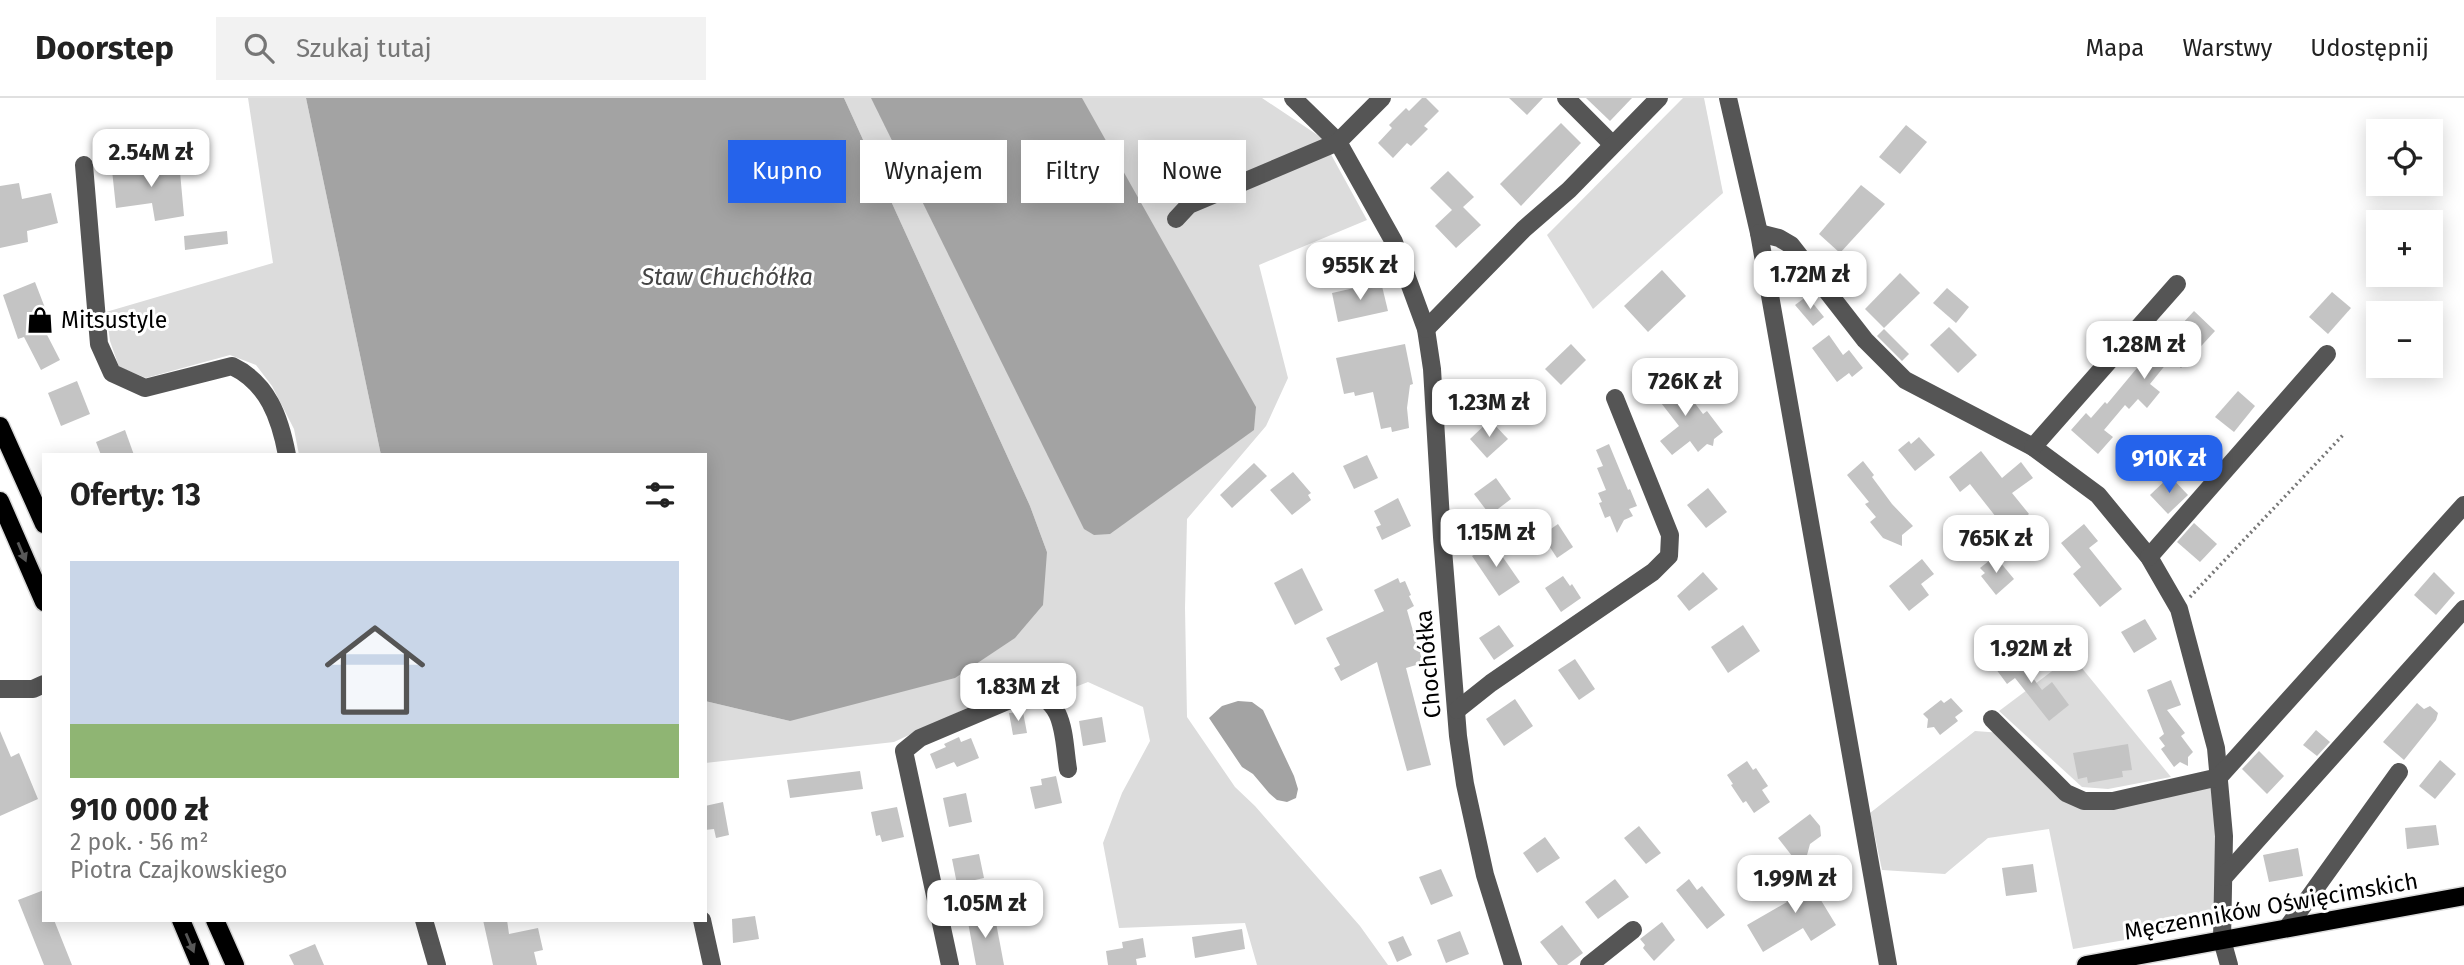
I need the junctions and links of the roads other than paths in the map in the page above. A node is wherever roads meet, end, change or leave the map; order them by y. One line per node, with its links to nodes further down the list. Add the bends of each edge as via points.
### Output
1 (1293, 98): 6 (street, Chochółka)
2 (1381, 98): 6 (street)
3 (1566, 98): 7 (street)
4 (1658, 98): 7 (street)
5 (1728, 98): 10 (street)
6 (1338, 142): 9 (street, via 1189,205); 12 (street, Chochółka, via 1394,242)
7 (1612, 144): 12 (street)
8 (84, 165): 17 (street, via 100,344 112,373 145,388 232,366 250,374 264,391 283,432)
9 (1176, 219)
10 (1759, 233): 16 (street, via 1791,245 1865,340 1905,380); 47 (street)
11 (2177, 284): 16 (street)
12 (1426, 330): 26 (street, Chochółka)
13 (2327, 354): 21 (street)
14 (1615, 398): 26 (street, via 1670,535 1669,556 1653,572)
15 (0, 426): 20 (main road)
16 (2033, 447): 21 (street, via 2098,495)
17 (287, 453)
18 (0, 501): 22 (main road, one-way to 22)
19 (2464, 505): 30 (street)
20 (42, 520)
21 (2149, 557): 30 (street, via 2179,609 2216,748)
22 (42, 597)
23 (2464, 609): 31 (street)
24 (42, 685): 25 (street)
25 (0, 689)
26 (1457, 710): 45 (street, Chochółka, via 1465,784 1485,875)
27 (1992, 719): 30 (street, via 2066,793 2084,801 2113,801)
28 (1068, 769): 44 (street, via 1055,705 1026,692 920,738 904,751)
29 (2399, 772): 37 (street)
30 (2219, 777): 31 (street)
31 (2224, 877): 39 (street)
32 (2462, 894): 37 (main road, Męczenników Oświęcimskich)
33 (182, 922): 40 (main road, one-way to 40)
34 (216, 922): 41 (main road)
35 (425, 922): 42 (street)
36 (702, 922): 43 (street)
37 (2287, 928): 39 (main road, Męczenników Oświęcimskich)
38 (1633, 930): 46 (street)
39 (2222, 940): 48 (main road, Męczenników Oświęcimskich); 49 (street)
40 (200, 965)
41 (235, 965)
42 (437, 965)
43 (712, 965)
44 (950, 965)
45 (1513, 965)
46 (1589, 965)
47 (1888, 965)
48 (2086, 965)
49 (2229, 965)

